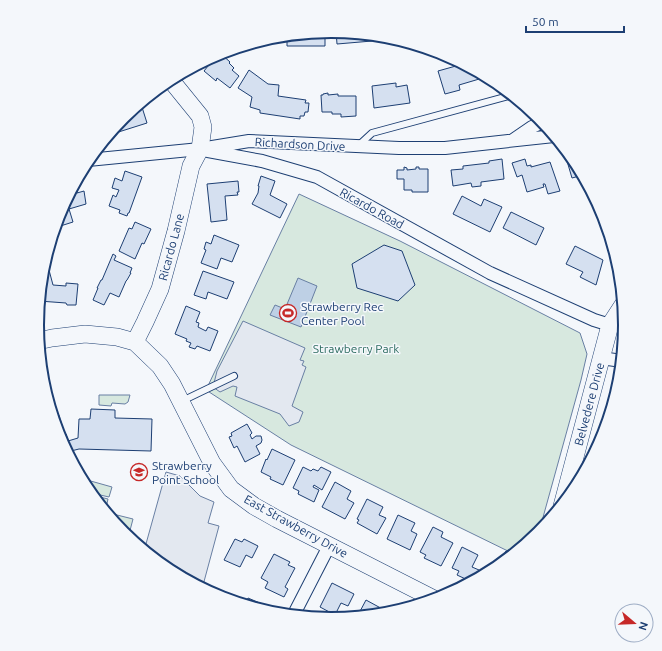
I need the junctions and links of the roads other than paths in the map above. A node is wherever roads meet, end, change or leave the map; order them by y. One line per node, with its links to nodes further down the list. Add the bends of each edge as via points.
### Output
1 (174, 84): 7 (street, via 200,116 203,126)
2 (505, 96): 6 (lane, via 372,133)
3 (537, 125): 5 (street, Richardson Drive)
4 (548, 137): 5 (street, Richardson Drive)
5 (512, 140): 6 (street, Richardson Drive, via 445,148)
6 (356, 147): 7 (street, Richardson Drive, via 249,141)
7 (200, 149): 8 (street, Richardson Drive); 10 (street, Ricardo Road, via 262,161 317,177 490,273); 12 (street, Ricardo Lane, via 191,166 160,289)
8 (97, 159)
9 (618, 314): 10 (street, Belvedere Drive)
10 (610, 325): 13 (street, Belvedere Drive)
11 (44, 340): 12 (street, via 85,334)
12 (135, 342): 16 (street, East Strawberry Drive, via 160,366)
13 (601, 358): 14 (street); 17 (street, Belvedere Drive)
14 (616, 359)
15 (234, 376): 16 (lane)
16 (182, 401): 18 (street, East Strawberry Drive, via 212,463 231,489 254,506)
17 (566, 491)
18 (329, 546): 19 (street, East Strawberry Drive); 20 (street)
19 (428, 596)
20 (296, 611)

